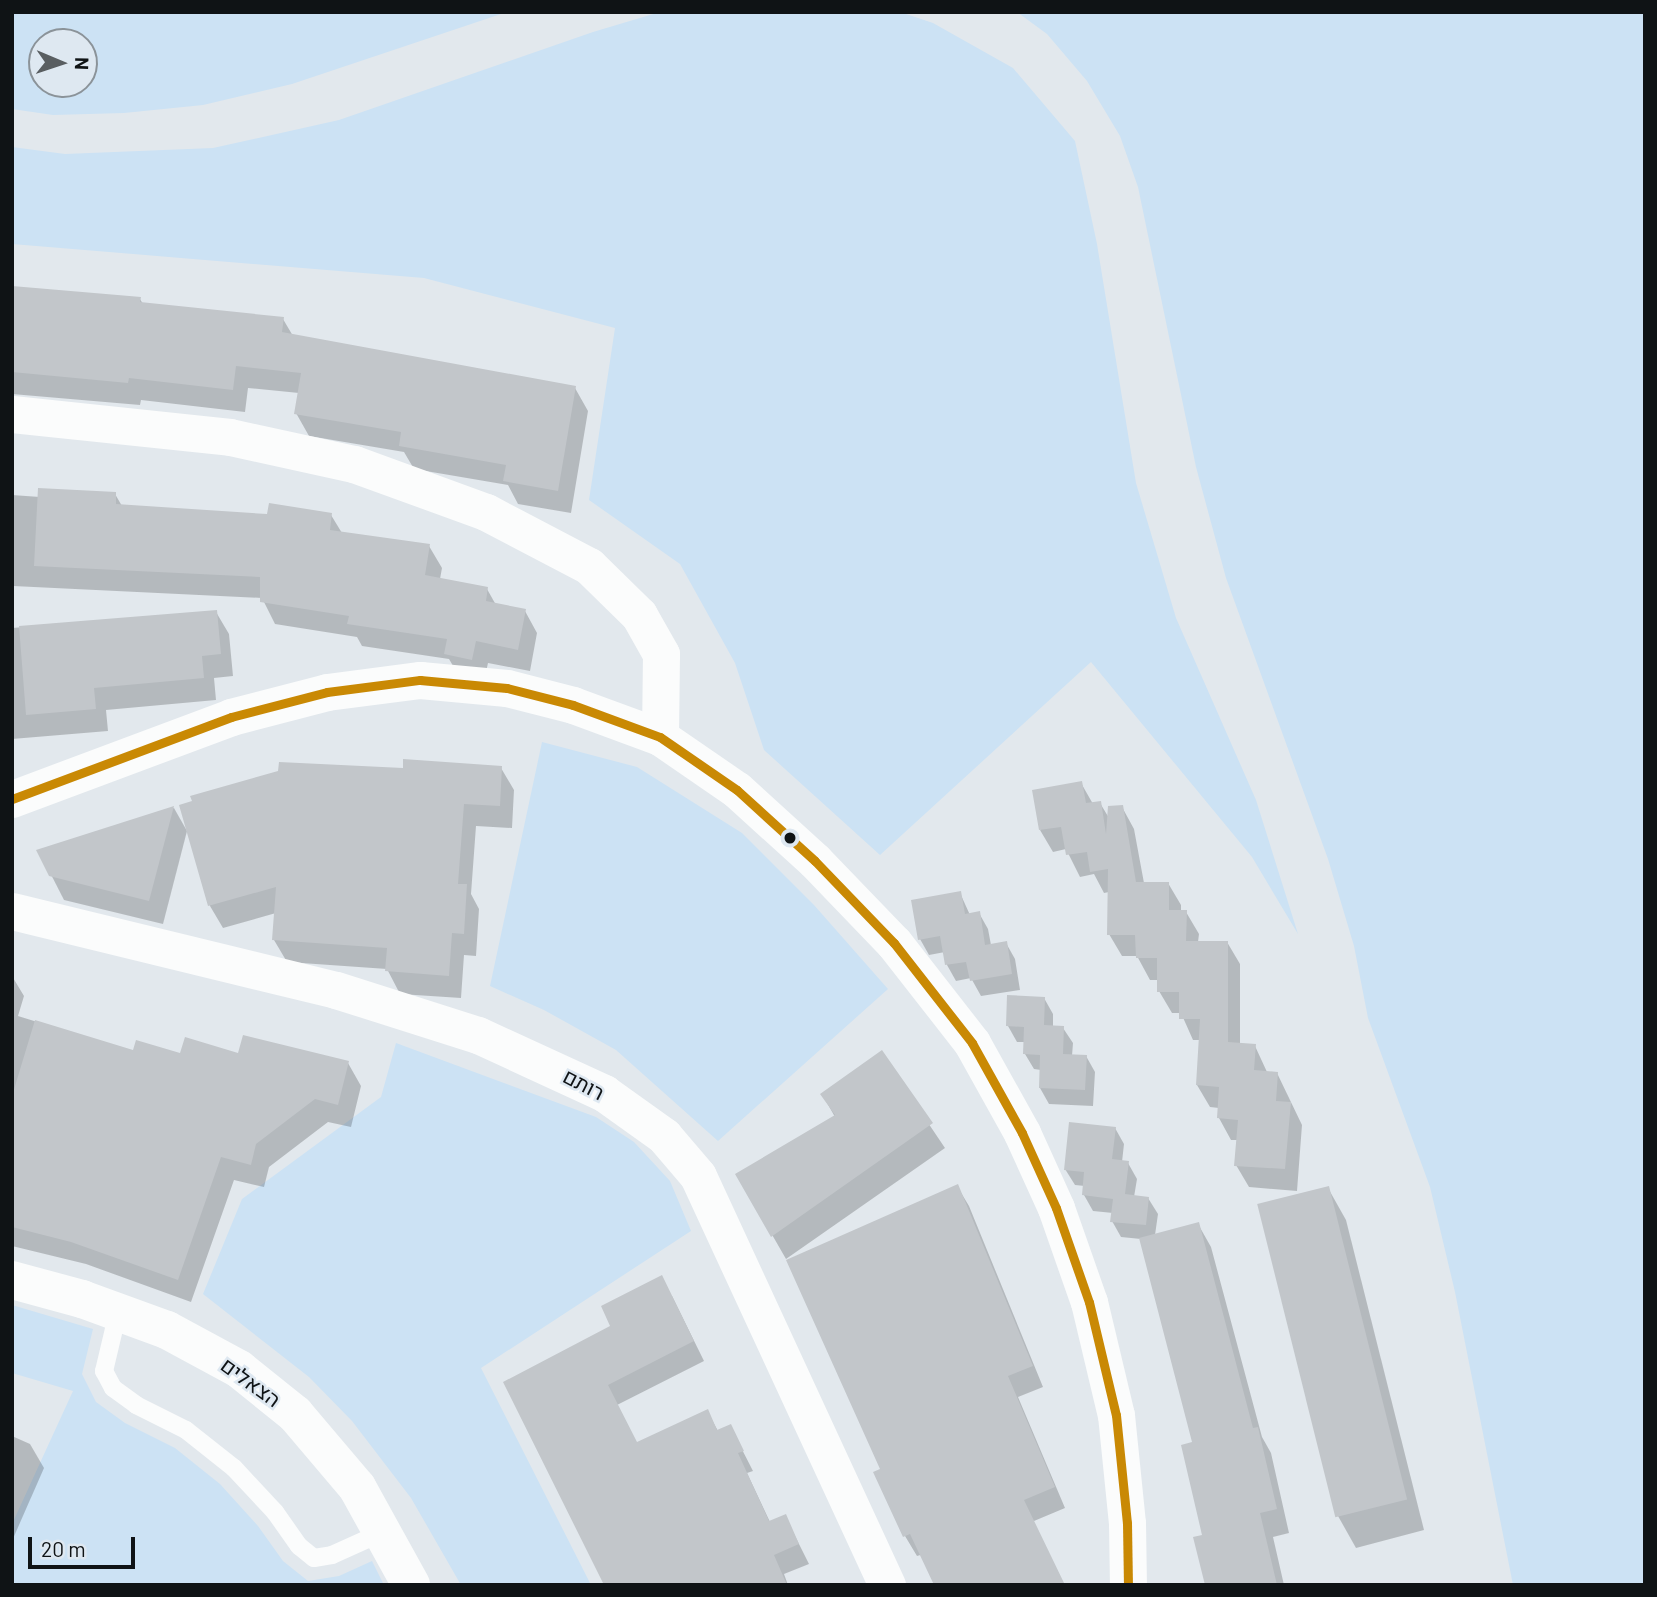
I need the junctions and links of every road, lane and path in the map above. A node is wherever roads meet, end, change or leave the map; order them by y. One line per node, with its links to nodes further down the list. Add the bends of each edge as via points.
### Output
1 (12, 414): 2 (street, via 230,436 354,464 486,512 589,566 639,615 661,654)
2 (660, 737): 3 (street, via 573,705 508,688 420,681 327,692 231,717); 10 (street, via 737,790 815,861 894,943 972,1043 1022,1133 1056,1208 1089,1302 1116,1415)
3 (12, 800)
4 (12, 911): 9 (street, רותם, via 336,990 478,1035 604,1093 664,1136 698,1176)
5 (12, 1280): 6 (street, הצאלים)
6 (118, 1312): 7 (street, הצאלים, via 167,1330 239,1369 295,1414 357,1488); 7 (lane, via 104,1371 113,1388 186,1430 234,1468 299,1546 314,1558 332,1555)
7 (383, 1532): 8 (street, הצאלים)
8 (411, 1585)
9 (887, 1585)
10 (1128, 1585)

